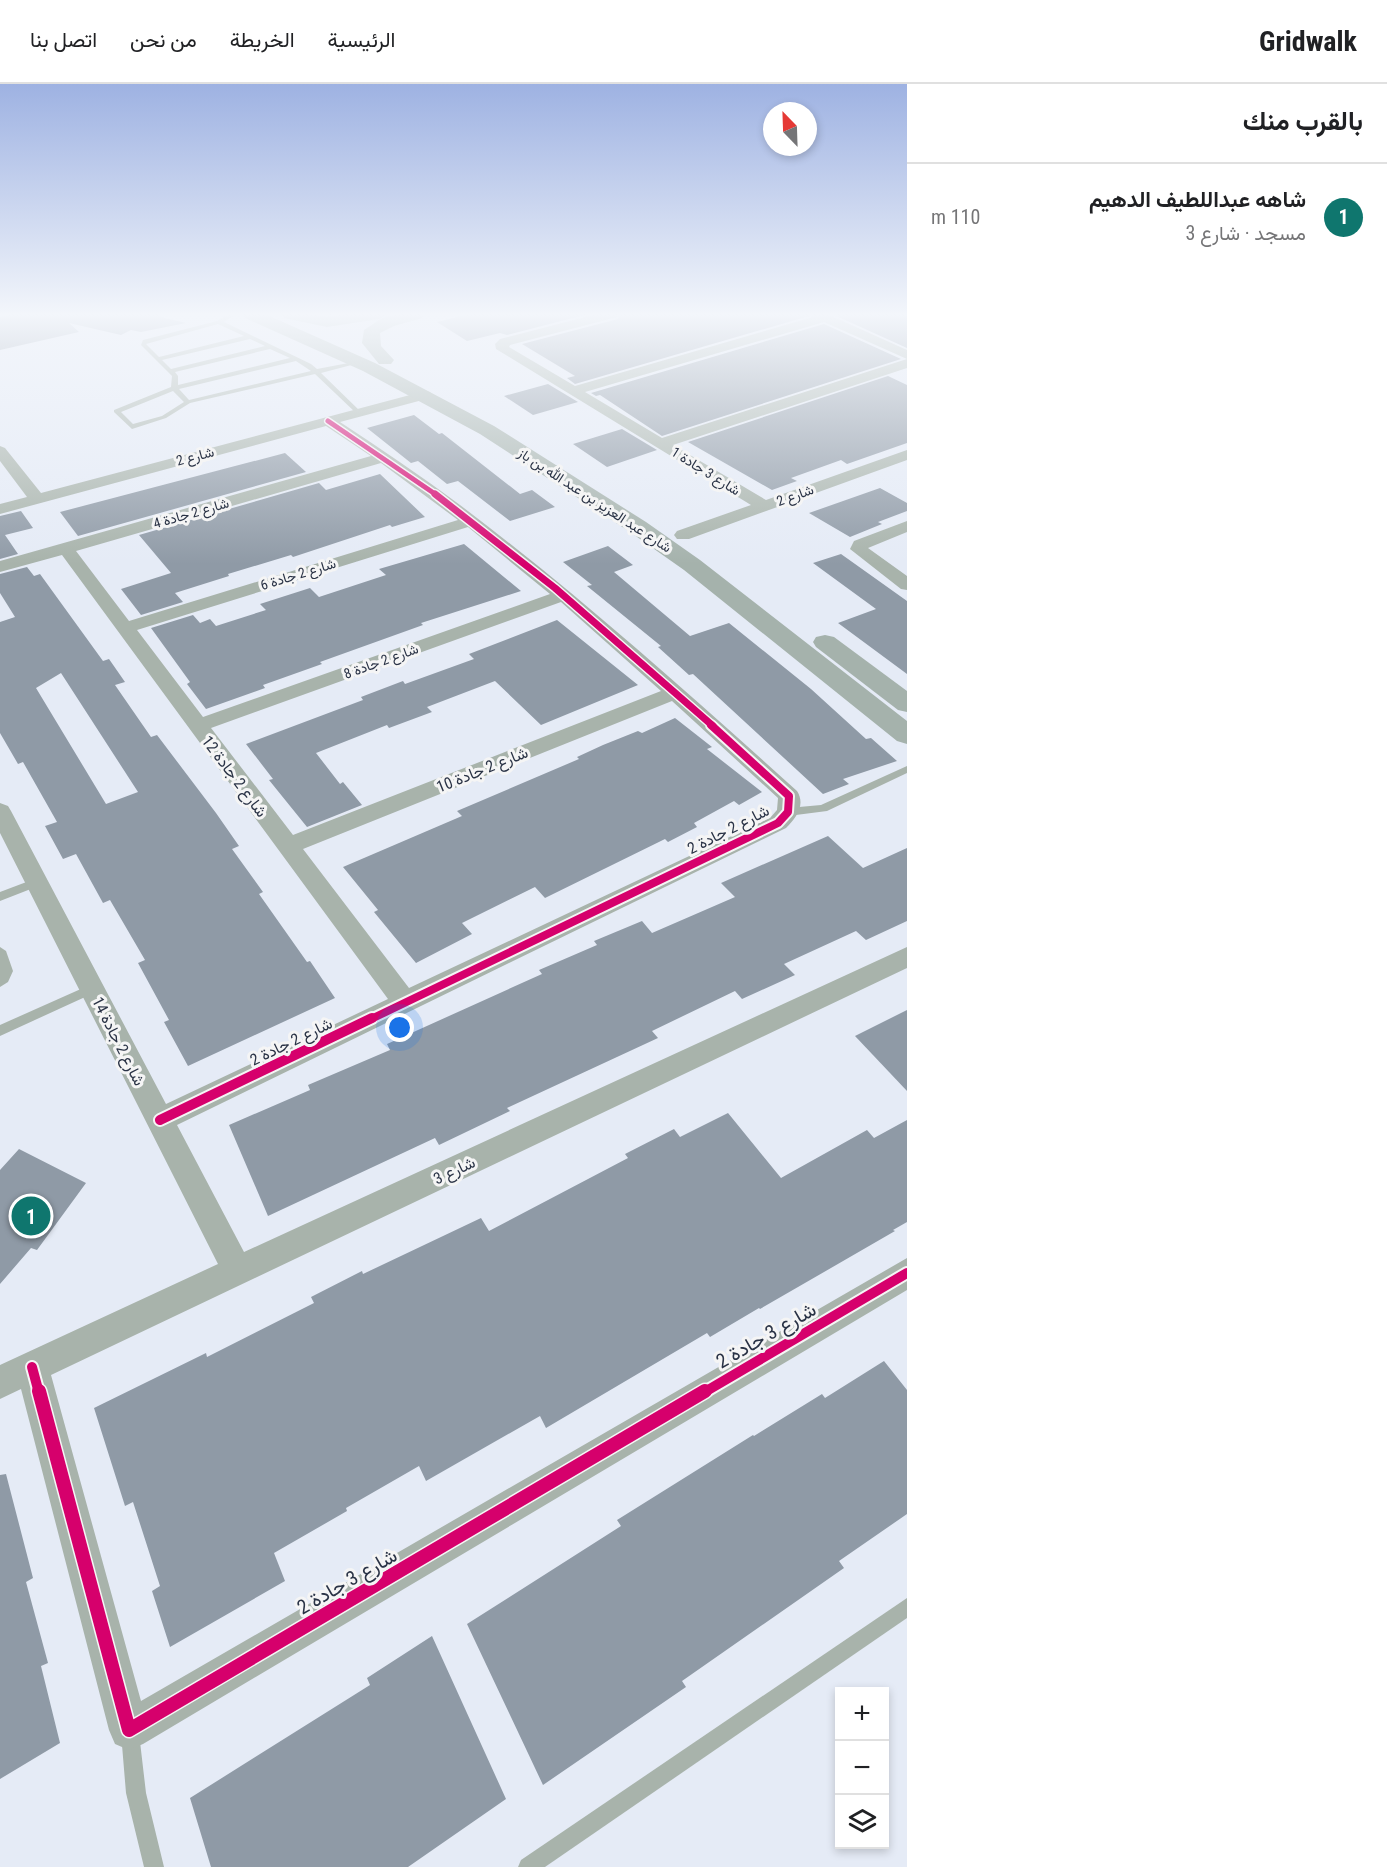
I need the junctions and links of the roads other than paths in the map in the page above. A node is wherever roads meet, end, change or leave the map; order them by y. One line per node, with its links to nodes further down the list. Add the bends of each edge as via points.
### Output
1 (152, 397): 10 (lane)
2 (183, 397): 11 (lane)
3 (208, 397): 11 (lane)
4 (342, 397): 14 (lane)
5 (415, 397): 14 (street, شارع 2)
6 (428, 397): 21 (street, شارع عبد العزيز بن عبد الله بن باز, via 524,454)
7 (454, 397): 21 (street, شارع عبد العزيز بن عبد الله بن باز)
8 (585, 397): 17 (street, شارع 3 جادة 1)
9 (802, 397): 17 (street)
10 (140, 402): 12 (lane); 15 (lane, via 116,411 132,427)
11 (188, 402): 15 (lane)
12 (148, 407)
13 (156, 412): 15 (lane)
14 (358, 412): 16 (street, شارع 2)
15 (164, 417)
16 (328, 421): 20 (street, شارع 2 جادة 2); 22 (street, شارع 2)
17 (662, 443): 23 (street, شارع 3 جادة 1)
18 (0, 451): 22 (street)
19 (907, 455): 23 (street, شارع 2)
20 (382, 458): 25 (street, شارع 2 جادة 2); 28 (street, شارع 2 جادة 4)
21 (589, 485): 27 (street, شارع عبد العزيز بن عبد الله بن باز, via 638,507); 38 (street, شارع عبد العزيز بن عبد الله بن باز)
22 (37, 499): 24 (street, شارع 2)
23 (764, 506): 27 (street, شارع 2)
24 (0, 509)
25 (471, 521): 31 (street, شارع 2 جادة 2); 34 (street, شارع 2 جادة 6)
26 (907, 526): 30 (street, via 870,540 859,549)
27 (683, 535): 32 (street, شارع عبد العزيز بن عبد الله بن باز)
28 (66, 549): 29 (street, شارع 2 جادة 4); 34 (street, شارع 2 جادة 12)
29 (0, 567)
30 (907, 585)
31 (564, 595): 35 (street, شارع 2 جادة 2); 37 (street, شارع 2 جادة 8)
32 (767, 598)
33 (804, 627): 36 (street)
34 (124, 628): 37 (street, شارع 2 جادة 12)
35 (676, 692): 41 (street, شارع 2 جادة 2, via 789,796); 42 (street, شارع 2 جادة 10)
36 (907, 704)
37 (198, 726): 42 (street, شارع 2 جادة 12)
38 (907, 735)
39 (907, 769): 41 (lane, via 823,808)
40 (0, 811): 43 (street, شارع 2 جادة 14)
41 (788, 812): 49 (street, شارع 2 جادة 2, via 778,823)
42 (288, 846): 49 (street, شارع 2 جادة 12)
43 (37, 882): 44 (lane); 48 (street, شارع 2 جادة 14)
44 (0, 897)
45 (0, 951): 47 (lane, via 8,971)
46 (907, 957): 52 (street, شارع 3)
47 (0, 982)
48 (92, 989): 50 (lane); 51 (street, شارع 2 جادة 14)
49 (405, 1002): 51 (street, شارع 2 جادة 2)
50 (0, 1031)
51 (160, 1120): 52 (street, شارع 2 جادة 14)
52 (238, 1271): 54 (street, شارع 3)
53 (907, 1273): 57 (street, شارع 3 جادة 2)
54 (32, 1367): 55 (street, شارع 3); 57 (street)
55 (0, 1382)
56 (907, 1607): 59 (lane)
57 (129, 1730): 58 (lane, via 136,1793)
58 (154, 1867)
59 (528, 1867)

